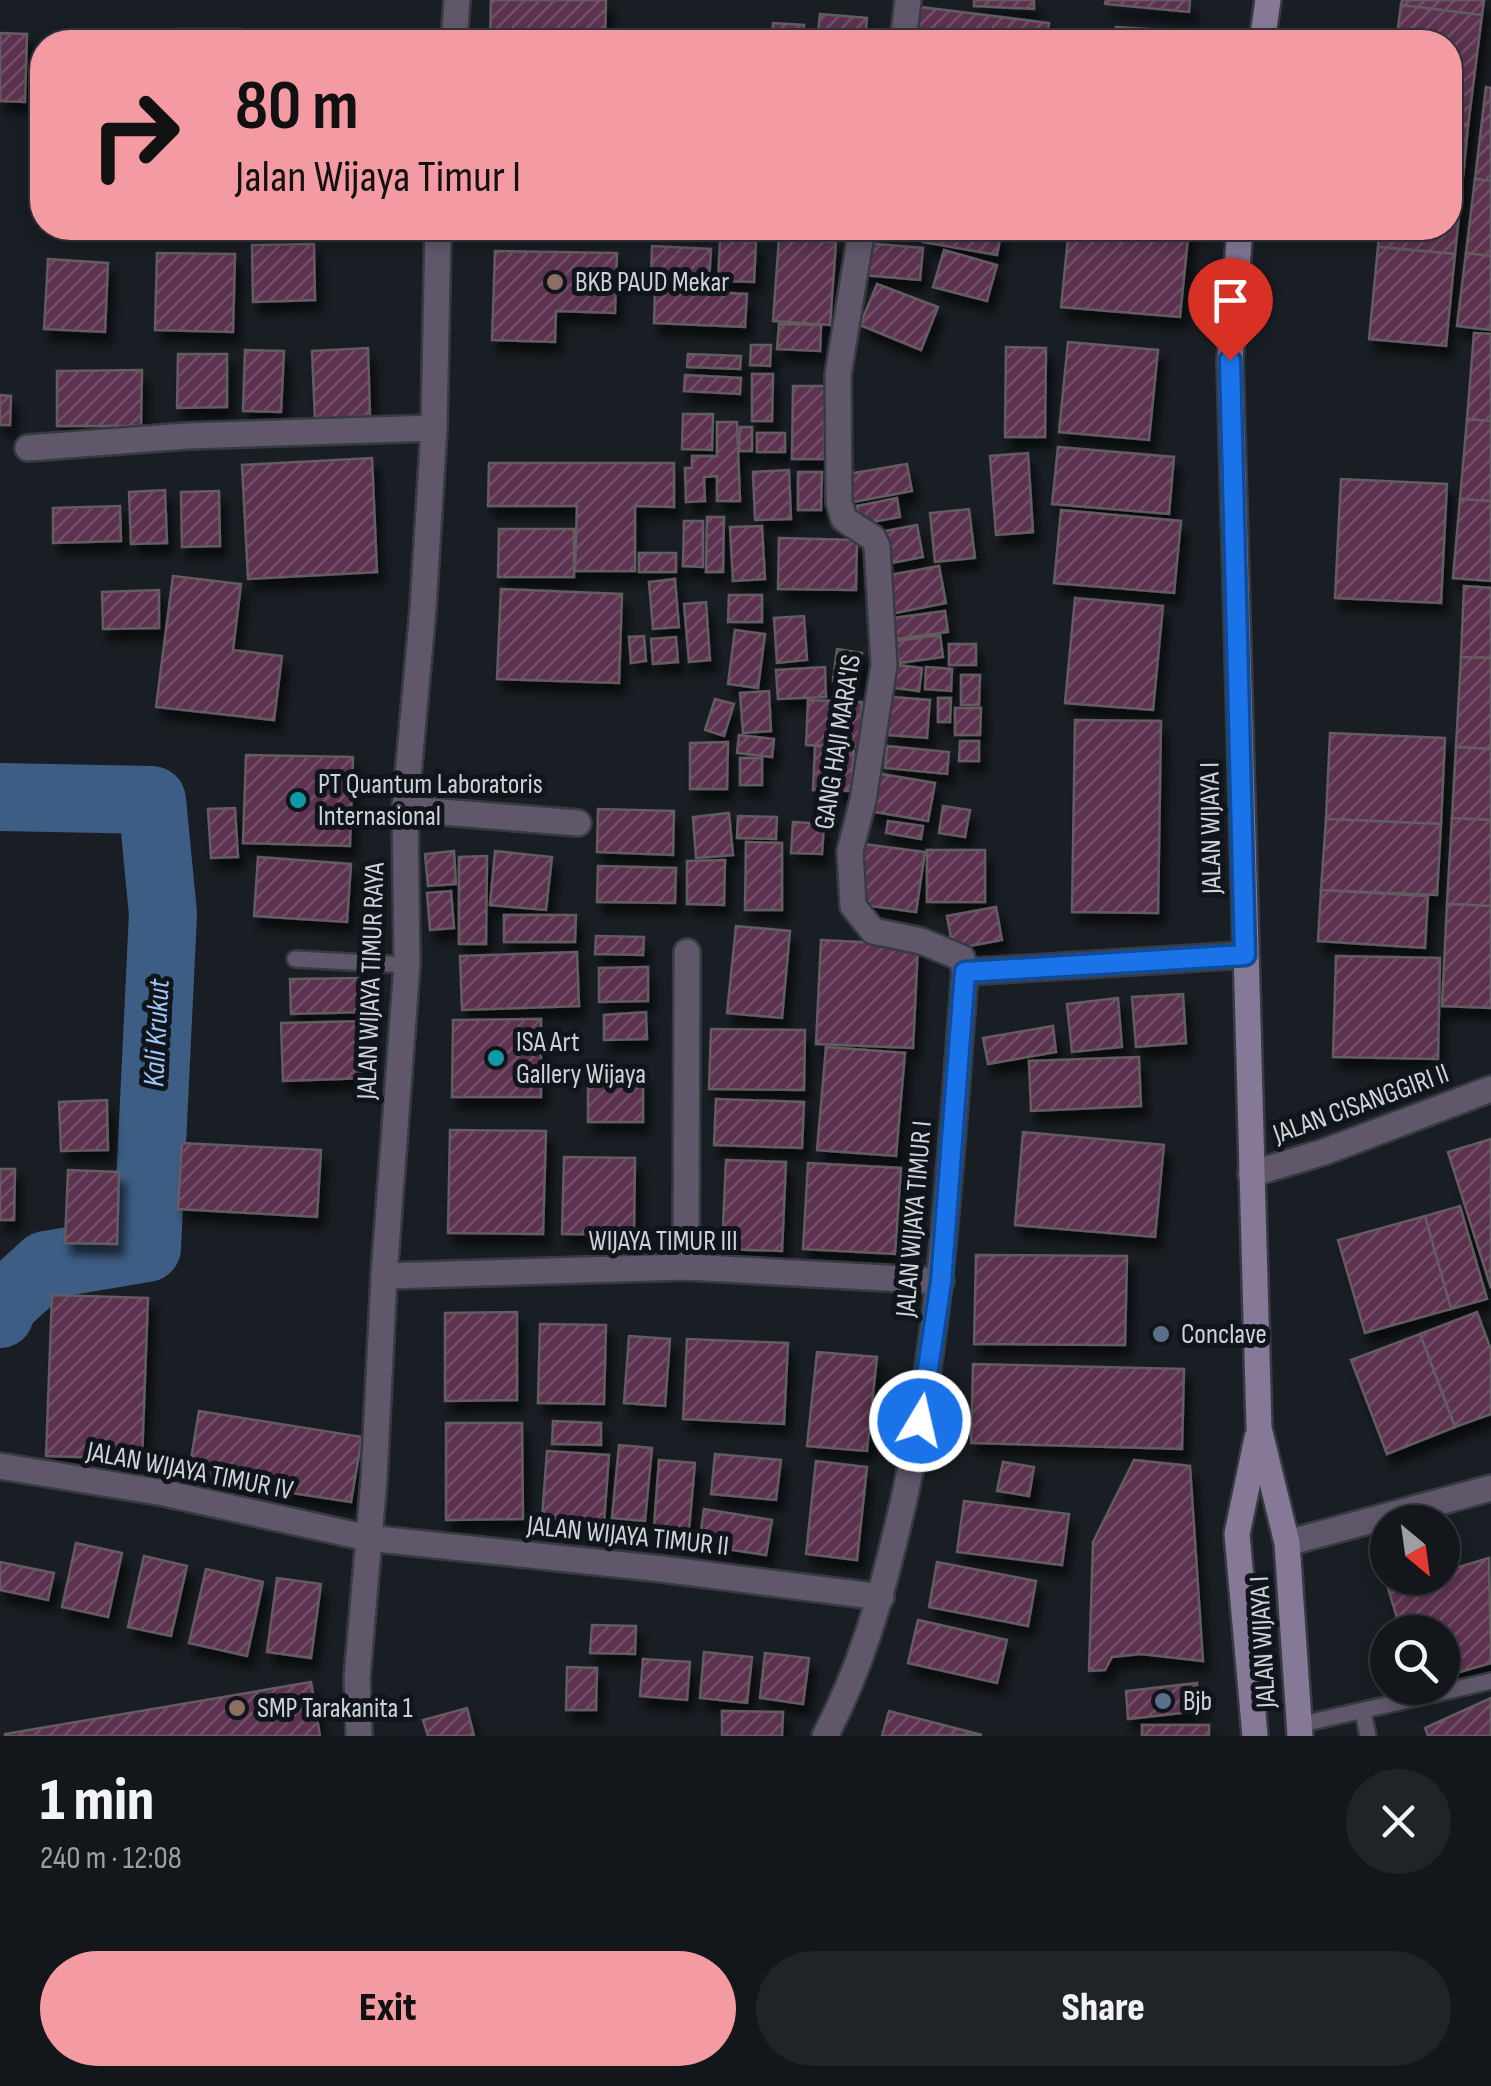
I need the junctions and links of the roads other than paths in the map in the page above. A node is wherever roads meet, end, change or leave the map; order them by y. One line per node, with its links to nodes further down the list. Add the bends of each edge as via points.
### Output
1 (457, 0): 4 (street)
2 (908, 0): 5 (street)
3 (1268, 0): 6 (main road)
4 (455, 30)
5 (904, 30)
6 (1264, 30)
7 (438, 240): 10 (street, JALAN WIJAYA TIMUR RAYA)
8 (860, 240): 18 (street, GANG HAJI MARA'IS, via 838,375 839,502 844,519 878,546 884,665 850,850 852,906 873,931 962,958)
9 (1239, 240): 15 (main road, JALAN WIJAYA I, via 1230,360)
10 (434, 428): 11 (street); 12 (street, JALAN WIJAYA TIMUR RAYA)
11 (28, 448)
12 (405, 809): 13 (street); 17 (street, JALAN WIJAYA TIMUR RAYA)
13 (578, 823)
14 (687, 952): 21 (street)
15 (1245, 955): 18 (street); 20 (main road, JALAN WIJAYA I)
16 (294, 958): 17 (lane)
17 (407, 965): 22 (street, JALAN WIJAYA TIMUR RAYA)
18 (965, 972): 23 (street, JALAN WIJAYA TIMUR I)
19 (1491, 1089): 20 (street, JALAN CISANGGIRI II)
20 (1252, 1174): 24 (main road, JALAN WIJAYA I)
21 (686, 1267): 22 (street, WIJAYA TIMUR III); 23 (street, WIJAYA TIMUR III)
22 (384, 1276): 27 (street, JALAN WIJAYA TIMUR RAYA)
23 (941, 1282): 29 (street, JALAN WIJAYA TIMUR I, via 915,1456)
24 (1258, 1428): 28 (main road, JALAN WIJAYA I); 35 (main road, JALAN WIJAYA I, via 1237,1534)
25 (8, 1468): 27 (street, JALAN WIJAYA TIMUR IV, via 164,1493)
26 (1491, 1488): 28 (street)
27 (368, 1538): 29 (street, JALAN WIJAYA TIMUR II); 33 (street, JALAN WIJAYA TIMUR RAYA)
28 (1288, 1542): 32 (main road, JALAN WIJAYA I)
29 (881, 1597): 34 (street, JALAN WIJAYA TIMUR I)
30 (1491, 1681): 31 (lane)
31 (1363, 1711): 32 (lane); 36 (lane)
32 (1299, 1731)
33 (359, 1736)
34 (826, 1736)
35 (1255, 1736)
36 (1368, 1736)

